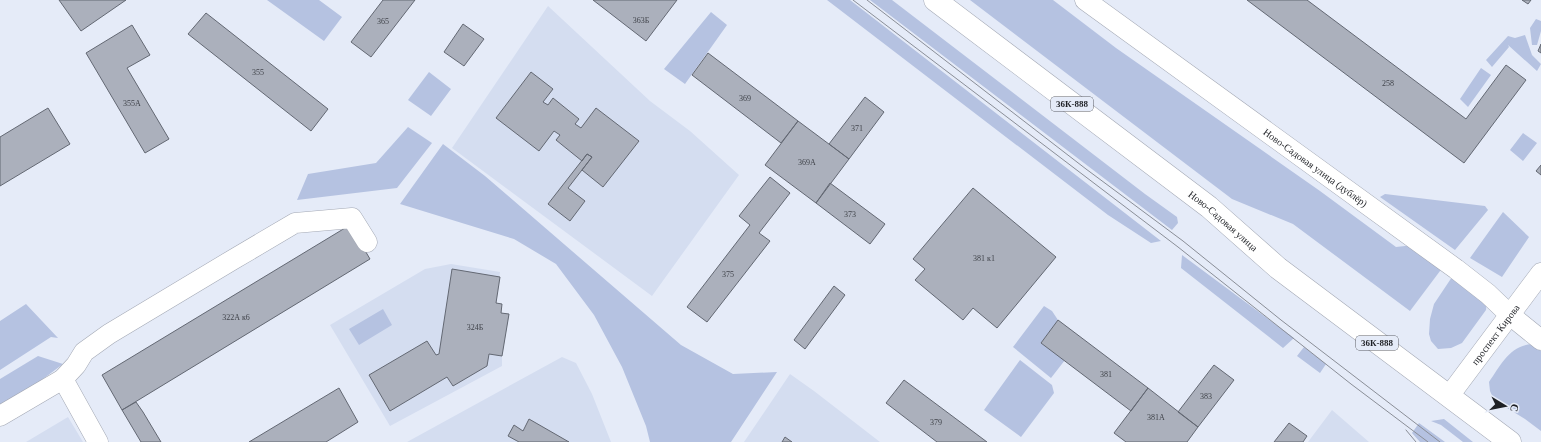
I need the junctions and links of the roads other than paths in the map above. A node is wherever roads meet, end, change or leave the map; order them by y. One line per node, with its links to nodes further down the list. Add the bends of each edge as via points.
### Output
1 (935, 0): 8 (main road, Ново-Садовая улица / 36К-888, via 1209,207 1278,268)
2 (1085, 0): 5 (street, Ново-Садовая улица (дублёр), via 1456,269)
3 (367, 242): 7 (street, via 352,218 295,224 109,334 84,352)
4 (1541, 273): 5 (street, проспект Кирова)
5 (1510, 315): 6 (street, Ново-Садовая улица (дублёр)); 8 (street, проспект Кирова)
6 (1541, 340)
7 (63, 379): 9 (street); 10 (street)
8 (1449, 396): 11 (main road, Ново-Садовая улица / 36К-888)
9 (0, 416)
10 (98, 442)
11 (1510, 442)

